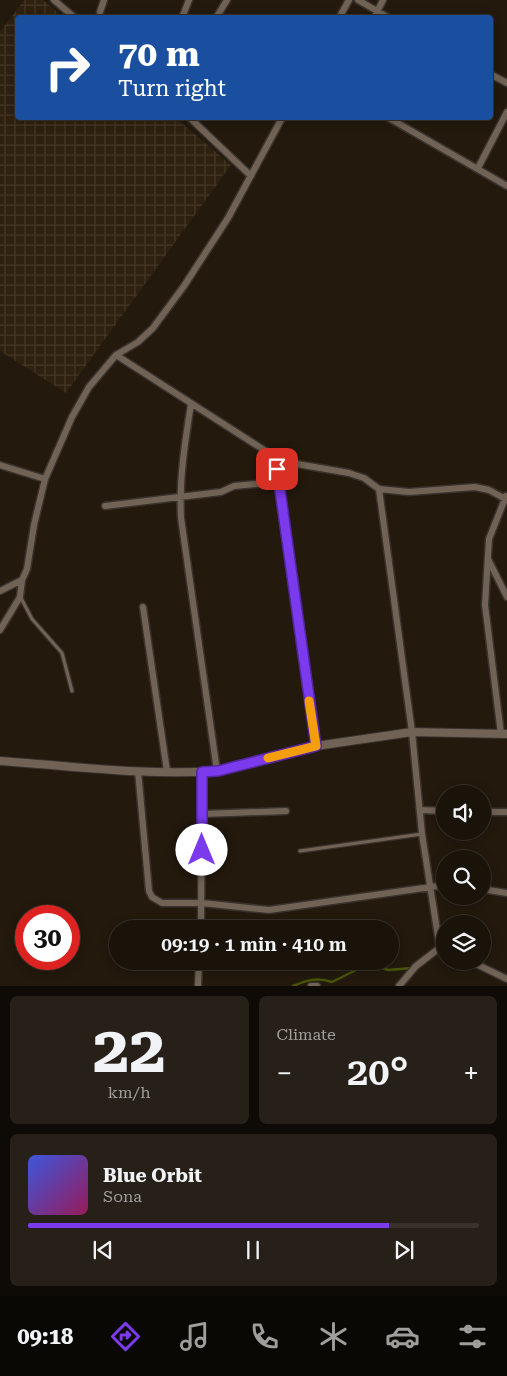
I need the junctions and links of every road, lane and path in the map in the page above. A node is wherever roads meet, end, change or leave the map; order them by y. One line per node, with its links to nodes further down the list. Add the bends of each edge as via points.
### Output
1 (54, 0): 10 (street)
2 (104, 0): 8 (street)
3 (189, 0): 11 (street)
4 (227, 0): 12 (street)
5 (349, 0): 13 (street)
6 (358, 0): 9 (street)
7 (382, 0): 9 (street)
8 (100, 12)
9 (376, 14)
10 (72, 15)
11 (183, 15)
12 (218, 15)
13 (341, 15)
14 (493, 76): 15 (street)
15 (507, 83)
16 (507, 112): 20 (street)
17 (192, 120): 21 (street)
18 (281, 120): 21 (street)
19 (393, 120): 20 (street)
20 (478, 168): 22 (street)
21 (251, 176): 23 (street, via 228,218 153,328)
22 (507, 186)
23 (116, 355): 24 (street); 27 (street, via 89,387)
24 (191, 404): 25 (street); 30 (street)
25 (275, 457): 28 (street); 29 (street, via 349,473 364,478)
26 (0, 465): 27 (street)
27 (45, 479): 34 (street)
28 (278, 482): 30 (street, via 234,486 221,492); 43 (street)
29 (378, 489): 31 (street, via 409,492 475,487); 41 (street)
30 (180, 497): 32 (street); 46 (street)
31 (506, 498): 33 (street, via 489,539)
32 (105, 506)
33 (487, 558): 36 (street); 42 (street, via 485,605)
34 (22, 580): 35 (street); 37 (street)
35 (0, 591)
36 (507, 597)
37 (20, 598): 39 (street); 40 (lane, via 32,619 62,653)
38 (143, 607): 47 (street)
39 (0, 630)
40 (72, 691)
41 (412, 732): 42 (street); 43 (street); 49 (street)
42 (504, 734)
43 (316, 746): 46 (street)
44 (0, 761): 45 (street)
45 (138, 771): 47 (street); 61 (street, via 149,891 162,903)
46 (218, 771): 48 (street)
47 (166, 772): 48 (street)
48 (202, 772): 54 (street)
49 (420, 810): 51 (street); 55 (street)
50 (286, 811): 54 (street)
51 (436, 811)
52 (491, 812): 53 (street)
53 (507, 812)
54 (202, 814): 61 (street)
55 (422, 834): 56 (lane); 58 (street)
56 (300, 851)
57 (436, 885): 58 (street)
58 (430, 886): 61 (street, via 270,910); 63 (street)
59 (491, 890): 60 (street)
60 (507, 893)
61 (202, 903): 62 (street)
62 (201, 920)
63 (436, 924)
64 (436, 953): 71 (street, via 416,966)
65 (199, 970): 68 (street)
66 (488, 970): 67 (street)
67 (507, 979)
68 (198, 986)
69 (310, 986): 70 (street)
70 (317, 986)
71 (399, 986)

